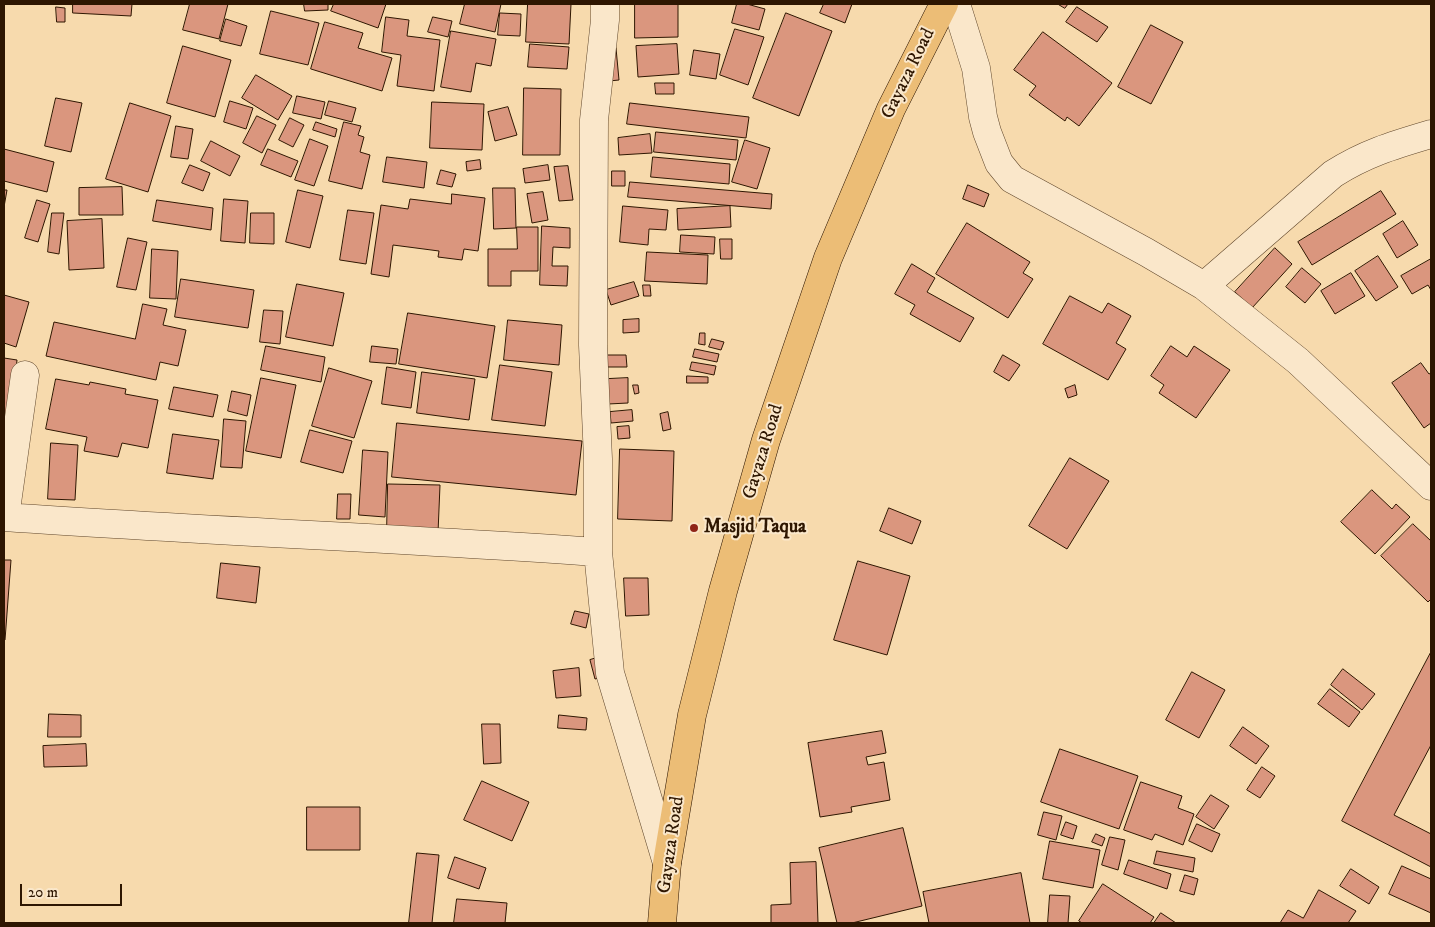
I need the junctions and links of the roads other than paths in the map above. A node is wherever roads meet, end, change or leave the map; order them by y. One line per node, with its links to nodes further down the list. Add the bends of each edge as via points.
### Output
1 (605, 4): 9 (street, via 594,120 593,345)
2 (944, 4): 10 (main road, Gayaza Road, via 891,109 828,258 766,440 692,715)
3 (956, 4): 5 (street, via 976,68 987,132 999,163 1012,179)
4 (1431, 134): 5 (street, via 1374,151 1333,174)
5 (1204, 286): 7 (street, via 1298,361)
6 (25, 375): 8 (street)
7 (1431, 486)
8 (4, 517): 9 (street)
9 (598, 552): 10 (street, via 610,672)
10 (667, 863): 11 (main road, Gayaza Road)
11 (662, 923)

